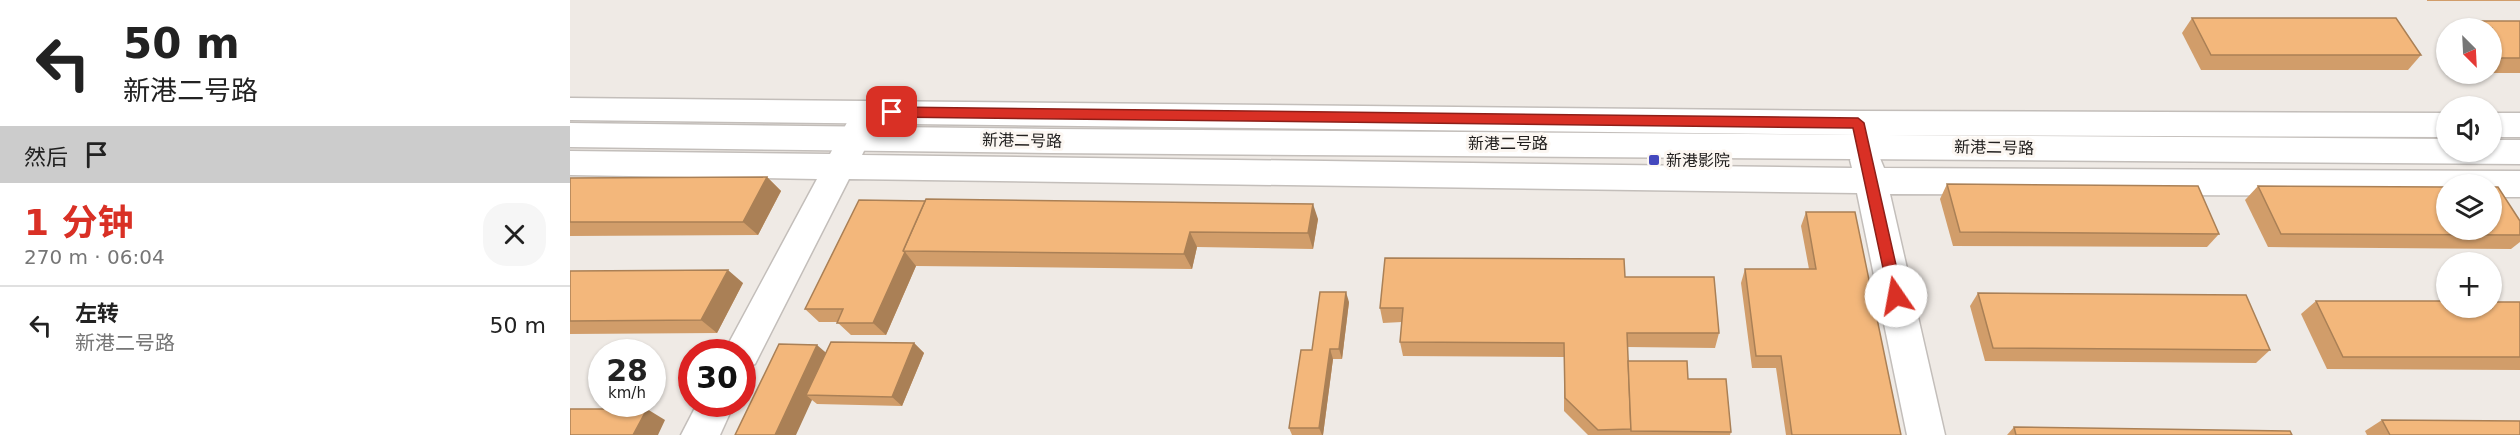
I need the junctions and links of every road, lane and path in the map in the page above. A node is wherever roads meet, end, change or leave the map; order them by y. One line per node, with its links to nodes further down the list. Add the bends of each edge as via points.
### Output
1 (570, 110): 7 (main road, 新港二号路)
2 (2436, 125): 6 (main road, 新港二号路)
3 (2502, 125): 4 (main road)
4 (2520, 125)
5 (570, 135): 7 (main road, 新港二号路)
6 (1861, 135): 7 (main road, 新港二号路); 8 (main road, 新港二号路); 12 (main road)
7 (854, 139): 11 (main road); 12 (main road); 14 (main road)
8 (2436, 151)
9 (2502, 152): 10 (main road)
10 (2520, 152)
11 (570, 163)
12 (1871, 180): 13 (main road); 17 (main road)
13 (2520, 184)
14 (749, 339)
15 (709, 417): 16 (main road)
16 (700, 435)
17 (1926, 435)

